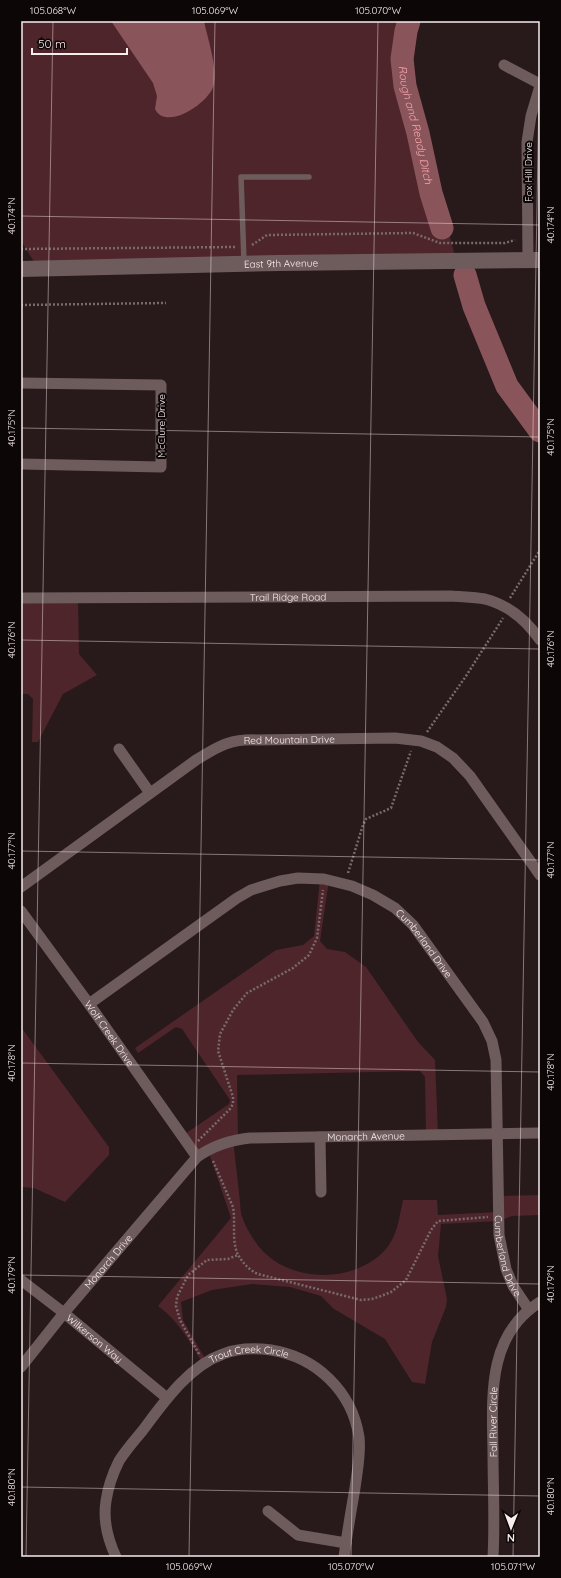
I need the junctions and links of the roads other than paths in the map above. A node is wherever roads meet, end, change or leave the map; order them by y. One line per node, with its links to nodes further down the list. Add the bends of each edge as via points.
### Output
1 (504, 65): 2 (street)
2 (540, 85): 4 (street, Fox Hill Drive, via 527,142)
3 (309, 177): 5 (lane, via 241,177)
4 (534, 260): 5 (main road, East 9th Avenue)
5 (244, 264): 6 (main road, East 9th Avenue)
6 (21, 269)
7 (21, 383): 8 (street, McClure Drive, via 161,385 161,467)
8 (21, 464)
9 (21, 598): 10 (street, Trail Ridge Road, via 451,596 484,599 506,608 527,623)
10 (540, 640)
11 (119, 749): 12 (street)
12 (150, 793): 13 (street, Red Mountain Drive, via 196,760 230,741 395,738 418,740 446,752 462,767); 14 (street, Red Mountain Drive)
13 (540, 875)
14 (21, 886)
15 (21, 911): 16 (street, Wolf Creek Drive)
16 (89, 1004): 18 (street, Cumberland Drive, via 237,898 255,889 298,878 345,883 384,901 413,925 483,1022 492,1041 496,1060); 20 (street, Wolf Creek Drive)
17 (540, 1133): 18 (street, Monarch Avenue)
18 (498, 1134): 19 (street, Monarch Avenue); 24 (street, Cumberland Drive, via 500,1243 513,1286)
19 (320, 1137): 20 (street, Monarch Avenue, via 238,1139); 21 (street)
20 (194, 1152): 25 (street, Monarch Drive)
21 (321, 1192)
22 (21, 1280): 25 (street, Wilkerson Way)
23 (540, 1302): 24 (street, Fall River Circle)
24 (529, 1310): 32 (street, Fall River Circle, via 514,1326 504,1343 494,1376)
25 (64, 1313): 26 (street, Monarch Drive); 27 (street, Wilkerson Way)
26 (21, 1366)
27 (167, 1398): 29 (street, Trout Creek Circle, via 197,1368 232,1351 266,1349 292,1355 324,1373 344,1398 359,1438 359,1457); 30 (street, Trout Creek Circle, via 126,1451 111,1480 106,1502 106,1520 110,1544)
28 (268, 1511): 29 (street, via 298,1535)
29 (346, 1542): 31 (street, Trout Creek Circle)
30 (116, 1557)
31 (344, 1557)
32 (493, 1557)

